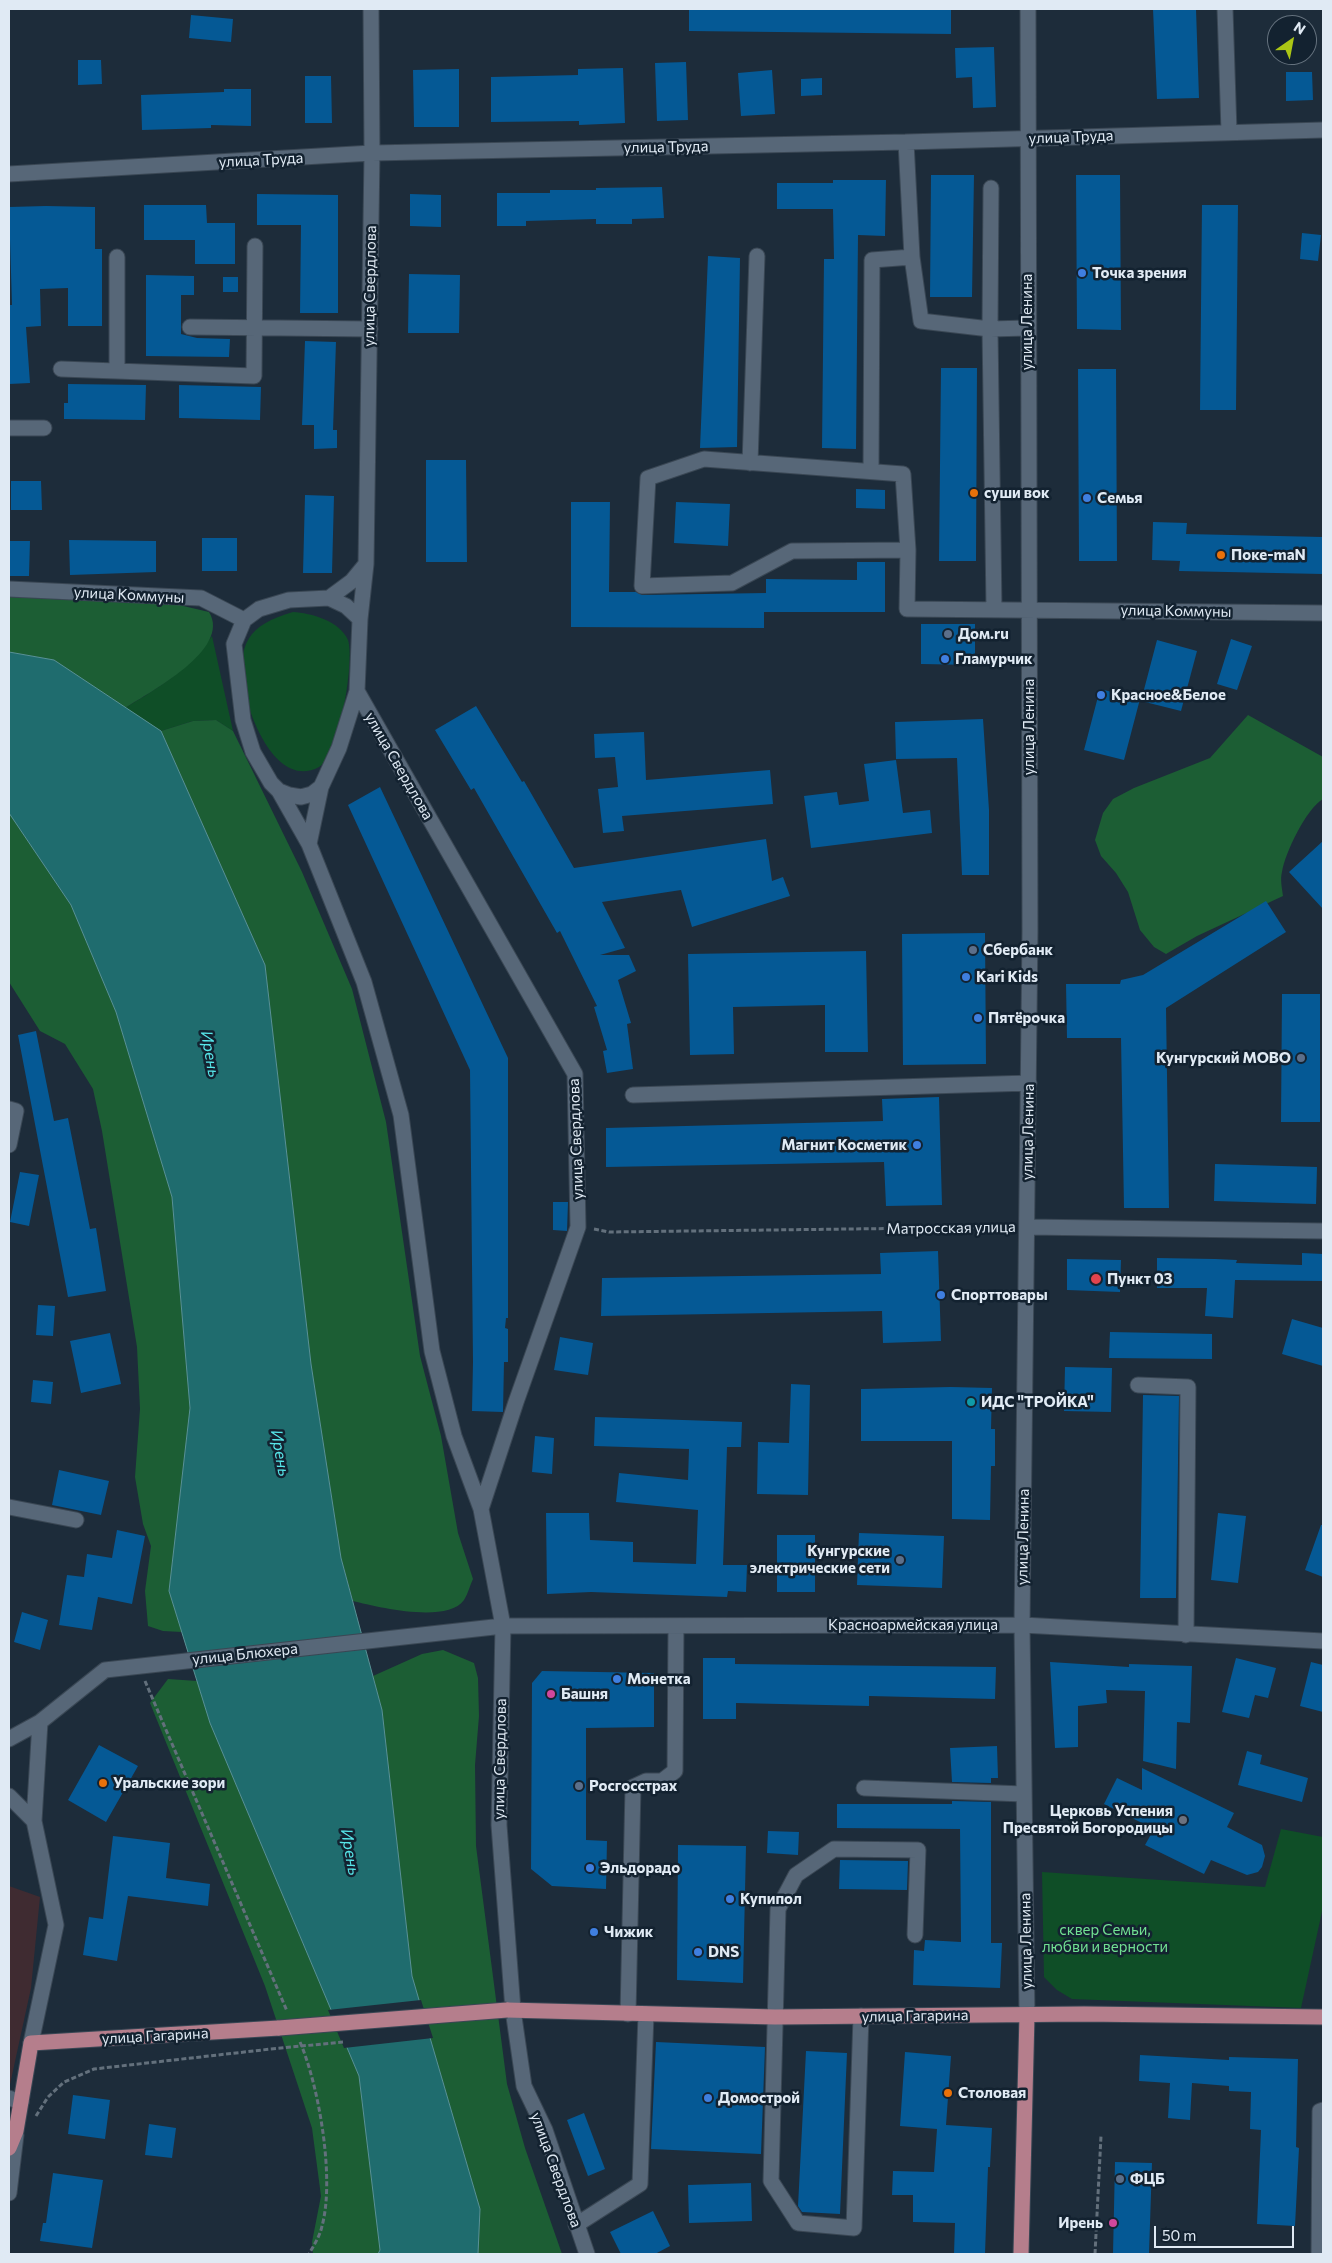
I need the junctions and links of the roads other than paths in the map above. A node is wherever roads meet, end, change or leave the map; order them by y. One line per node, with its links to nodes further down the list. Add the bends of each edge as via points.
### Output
1 (371, 9): 8 (street, улица Свердлова)
2 (1028, 9): 6 (street, улица Ленина)
3 (1225, 9): 5 (street)
4 (1323, 130): 5 (street, улица Труда)
5 (1229, 132): 6 (street, улица Труда)
6 (1027, 138): 7 (street, улица Труда); 17 (street, улица Ленина)
7 (906, 142): 8 (street, улица Труда); 14 (street)
8 (372, 153): 9 (street, улица Труда); 18 (street, улица Свердлова)
9 (9, 174)
10 (991, 188): 19 (street)
11 (255, 246): 16 (street)
12 (757, 256): 24 (street)
13 (117, 257): 21 (street)
14 (912, 257): 19 (street, via 921,320); 25 (street, via 872,260)
15 (190, 327): 16 (street)
16 (255, 328): 18 (street); 21 (street, via 254,376)
17 (1027, 328): 19 (street); 31 (street, улица Ленина)
18 (370, 329): 27 (street, улица Свердлова)
19 (990, 329): 30 (street)
20 (61, 369): 21 (street)
21 (117, 371)
22 (9, 428): 23 (street)
23 (44, 428)
24 (750, 463): 25 (street); 26 (street, via 704,459 648,478 642,586 732,583 792,551)
25 (871, 472): 26 (street, via 903,474)
26 (908, 550): 30 (street, улица Коммуны, via 907,609)
27 (366, 564): 29 (street, via 352,581); 33 (street, улица Свердлова)
28 (9, 589): 34 (street, улица Коммуны, via 201,598)
29 (329, 598): 33 (street, via 346,606); 34 (street, via 289,600 260,609)
30 (994, 609): 31 (street, улица Коммуны)
31 (1028, 610): 32 (street, улица Коммуны); 39 (street, улица Ленина)
32 (1323, 613)
33 (360, 619): 35 (street, улица Свердлова)
34 (244, 620): 37 (street, улица Свердлова, via 234,644 242,720 253,752)
35 (357, 691): 36 (street, улица Свердлова, via 339,748); 47 (street, улица Свердлова, via 575,1074 578,1227)
36 (321, 787): 37 (street, via 300,797); 38 (street)
37 (279, 791): 38 (street, улица Свердлова)
38 (309, 844): 47 (street, улица Свердлова, via 364,982 400,1115 432,1351 454,1436)
39 (1029, 1083): 40 (street); 43 (street, улица Ленина)
40 (633, 1095)
41 (12, 1110): 42 (street)
42 (9, 1145)
43 (1027, 1227): 44 (street, Матросская улица); 49 (street, улица Ленина)
44 (1323, 1231)
45 (1138, 1385): 52 (street, via 1188,1387)
46 (9, 1507): 48 (street)
47 (482, 1509): 50 (street, улица Свердлова)
48 (76, 1520)
49 (1022, 1625): 51 (street, Красноармейская улица); 52 (street, Красноармейская улица); 57 (street, улица Ленина)
50 (503, 1626): 51 (street, Красноармейская улица); 54 (street, улица Блюхера, via 105,1670); 61 (street, улица Свердлова, via 499,1825)
51 (676, 1626): 62 (street, via 675,1771 662,1780 646,1781 633,1787)
52 (1186, 1635): 53 (street, Красноармейская улица)
53 (1323, 1641)
54 (40, 1722): 55 (street, улица Блюхера); 59 (street)
55 (9, 1739)
56 (864, 1788): 57 (street)
57 (1024, 1794): 64 (street, улица Ленина)
58 (9, 1796): 59 (street)
59 (34, 1821): 68 (street, via 56,1925)
60 (915, 1935): 66 (street, via 918,1850 834,1849 796,1875 778,1909)
61 (510, 2010): 62 (main road, улица Гагарина); 68 (main road, улица Гагарина, bridge); 74 (street, улица Свердлова, via 524,2086 545,2130)
62 (628, 2014): 63 (main road, улица Гагарина)
63 (646, 2014): 66 (main road, улица Гагарина); 74 (street, via 640,2184)
64 (1027, 2014): 65 (main road, улица Гагарина); 67 (main road, улица Гагарина); 76 (main road, улица Ленина)
65 (861, 2016): 66 (main road, улица Гагарина); 66 (street, via 854,2228 798,2223 771,2181)
66 (775, 2017)
67 (1323, 2018)
68 (31, 2043): 69 (main road)
69 (16, 2105): 71 (main road)
70 (1323, 2110): 77 (street, via 1320,2111)
71 (16, 2131): 72 (main road); 73 (street)
72 (9, 2148)
73 (9, 2193)
74 (576, 2225): 75 (street, улица Свердлова)
75 (587, 2254)
76 (1021, 2254)
77 (1319, 2254)

